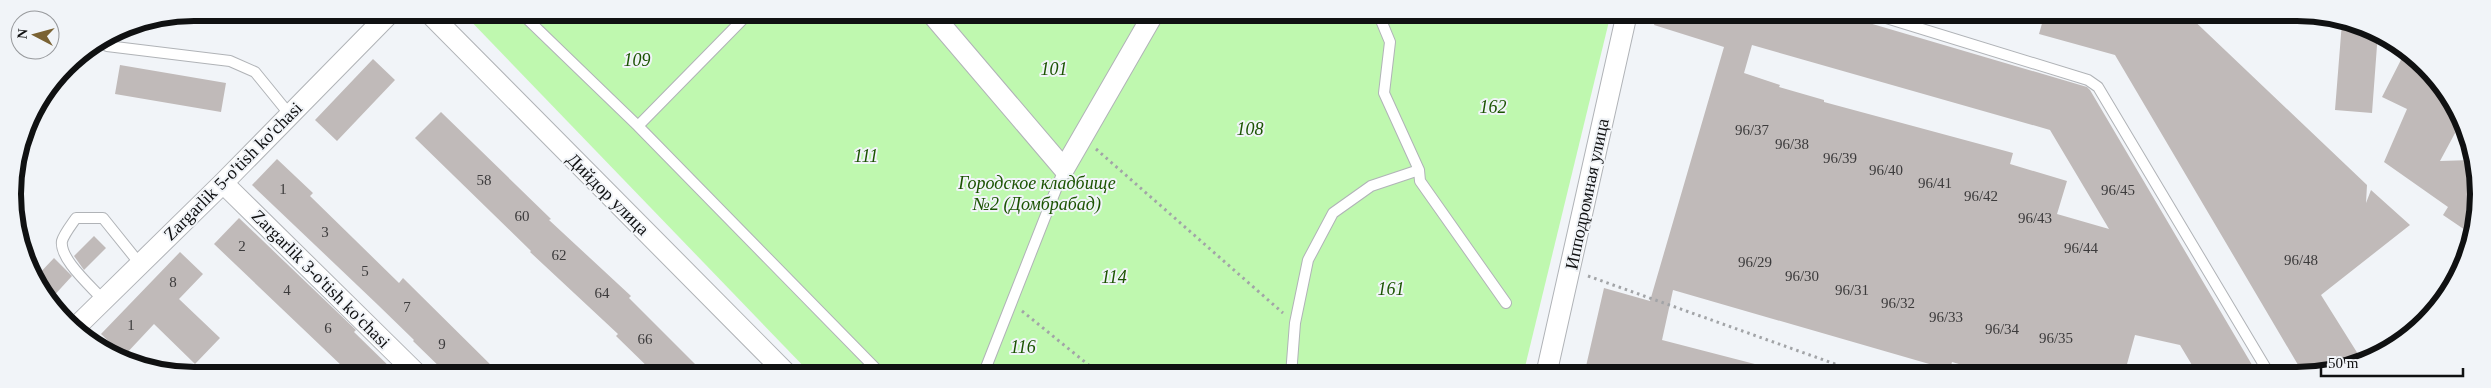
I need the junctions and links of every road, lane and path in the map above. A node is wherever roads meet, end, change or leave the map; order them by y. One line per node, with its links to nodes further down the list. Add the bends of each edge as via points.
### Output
1 (380, 22): 11 (street, Zargarlik 5-o'tish ko'chasi)
2 (439, 22): 25 (street, Дийдор улица)
3 (530, 22): 12 (lane)
4 (740, 22): 12 (lane)
5 (939, 22): 14 (street)
6 (1149, 22): 13 (street)
7 (1382, 22): 15 (lane, via 1390,42 1384,93)
8 (1625, 22): 18 (street, Ипподромная улица)
9 (1899, 22): 32 (lane, via 2088,80 2098,87)
10 (107, 46): 11 (lane, via 230,61 255,72)
11 (290, 115): 16 (street, Zargarlik 5-o'tish ko'chasi)
12 (638, 126): 26 (lane)
13 (1082, 138): 14 (street); 23 (path)
14 (1064, 169): 20 (lane)
15 (1419, 170): 21 (lane, via 1420,181); 23 (lane, via 1372,186 1332,213 1308,260)
16 (223, 183): 17 (street, Zargarlik 5-o'tish ko'chasi); 24 (street, Zargarlik 3-o'tish ko'chasi)
17 (140, 264): 19 (street, Zargarlik 5-o'tish ko'chasi); 19 (lane, via 104,218 76,218 62,240 62,250 66,259)
18 (1571, 270): 30 (street, Ипподромная улица); 31 (path)
19 (103, 300): 22 (street, Zargarlik 5-o'tish ko'chasi)
20 (1011, 302): 27 (lane); 28 (path)
21 (1506, 303)
22 (80, 323)
23 (1295, 324): 29 (lane)
24 (409, 366)
25 (779, 366)
26 (873, 366)
27 (986, 366)
28 (1090, 366)
29 (1292, 366)
30 (1548, 366)
31 (1841, 366)
32 (2265, 366)

